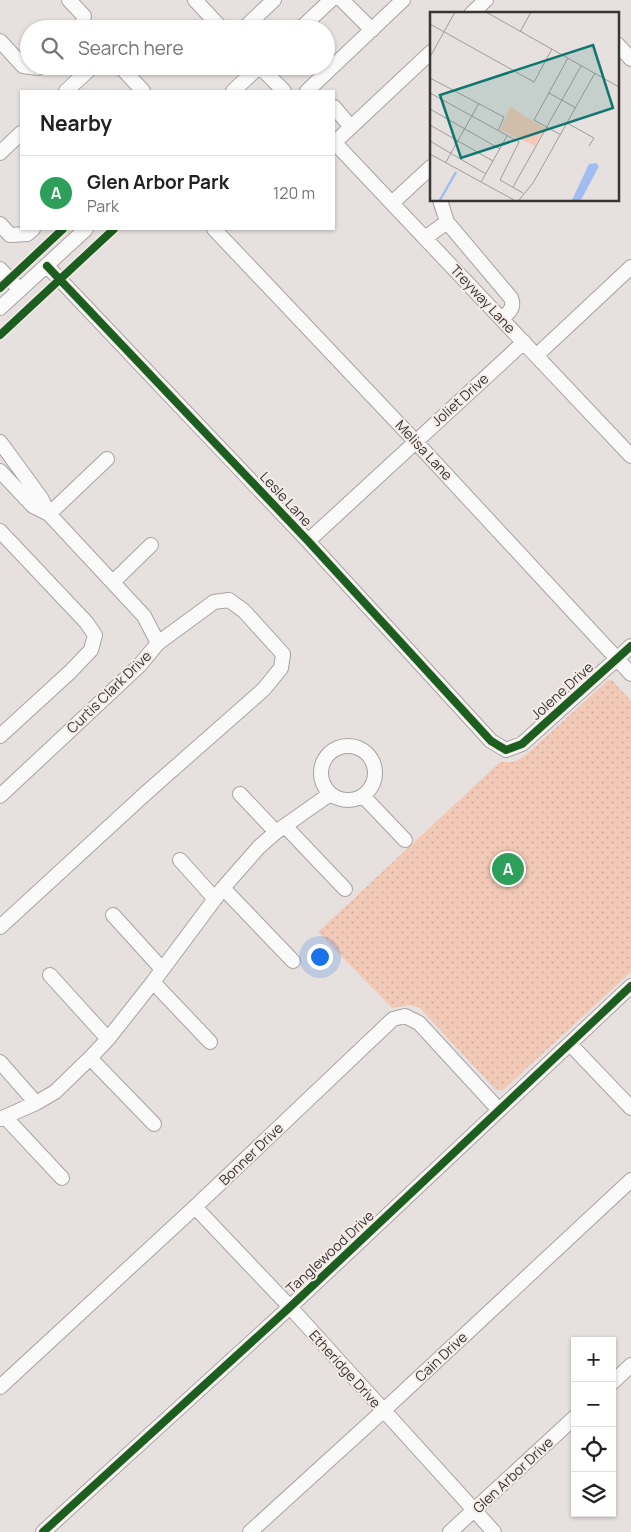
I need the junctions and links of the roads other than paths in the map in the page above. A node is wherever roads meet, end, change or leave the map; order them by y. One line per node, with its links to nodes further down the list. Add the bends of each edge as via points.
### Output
1 (69, 0): 9 (street, via 84,16)
2 (196, 0): 10 (street)
3 (274, 0): 11 (street)
4 (331, 0): 12 (street)
5 (342, 0): 13 (street)
6 (403, 0): 13 (street)
7 (486, 0): 8 (street)
8 (473, 12)
9 (83, 20)
10 (214, 20)
11 (253, 20)
12 (310, 20)
13 (372, 30): 19 (street)
14 (0, 41): 18 (street)
15 (618, 45): 17 (street)
16 (430, 53): 31 (street)
17 (631, 59)
18 (20, 63)
19 (335, 65)
20 (83, 75): 25 (street)
21 (128, 75): 26 (street)
22 (250, 75): 27 (street)
23 (268, 75): 28 (street)
24 (324, 75): 29 (street)
25 (67, 90)
26 (142, 90)
27 (234, 90)
28 (283, 90)
29 (308, 90)
30 (335, 108): 31 (street)
31 (352, 127): 33 (street)
32 (20, 134): 35 (street)
33 (335, 142)
34 (335, 144): 38 (street, Treyway Lane)
35 (0, 153)
36 (427, 171): 38 (street)
37 (440, 201): 39 (street)
38 (392, 203): 44 (street, Treyway Lane)
39 (447, 222): 44 (street); 50 (street, via 511,298 511,310)
40 (0, 224): 41 (street, via 10,235 27,234)
41 (32, 230)
42 (85, 230): 45 (street)
43 (215, 230): 53 (street, Melisa Lane)
44 (426, 238): 50 (street, Treyway Lane)
45 (47, 266): 48 (street); 60 (street, Lesle Lane)
46 (631, 267): 52 (street)
47 (0, 269): 48 (street)
48 (20, 290): 49 (street)
49 (0, 308)
50 (502, 318): 51 (street, Treyway Lane)
51 (524, 342): 52 (street, Treyway Lane); 53 (street, Joliet Drive)
52 (537, 356): 55 (street, Treyway Lane)
53 (415, 441): 60 (street, Joliet Drive); 65 (street, Melisa Lane)
54 (0, 442): 58 (street, Curtis Clark Drive)
55 (631, 456)
56 (108, 459): 58 (street)
57 (0, 471): 58 (street, Curtis Clark Drive, via 33,506)
58 (49, 514): 62 (street, Curtis Clark Drive)
59 (0, 531): 67 (street, via 95,635 91,650)
60 (308, 541): 68 (street, Lesle Lane, via 491,741)
61 (151, 545): 62 (street)
62 (113, 582): 63 (street, Curtis Clark Drive, via 144,616)
63 (158, 643): 69 (street, Curtis Clark Drive, via 139,666); 79 (street, via 214,602 229,600 244,611 283,654 281,668 264,689)
64 (631, 646): 65 (street, Jolene Drive)
65 (617, 659): 66 (street, Melisa Lane); 68 (street, Jolene Drive, via 522,744)
66 (631, 674)
67 (0, 736)
68 (506, 750)
69 (1, 792)
70 (240, 794): 73 (street)
71 (330, 794): 72 (street, via 343,800); 72 (street, via 322,780 323,765 331,752 346,746 367,754 374,768 373,784); 73 (street)
72 (363, 796): 74 (street)
73 (280, 829): 76 (street); 77 (street, via 259,847)
74 (405, 840)
75 (180, 860): 77 (street)
76 (345, 890)
77 (219, 894): 80 (street); 81 (street)
78 (114, 916): 81 (street)
79 (0, 927)
80 (293, 961)
81 (162, 969): 83 (street)
82 (50, 975): 85 (street)
83 (153, 982): 85 (street); 86 (street)
84 (631, 986): 87 (street, Tanglewood Drive)
85 (108, 1039): 88 (street)
86 (210, 1042)
87 (570, 1044): 91 (street); 92 (street, Tanglewood Drive)
88 (90, 1058): 90 (street, via 55,1092); 94 (street)
89 (0, 1062): 90 (street)
90 (36, 1104): 93 (street)
91 (631, 1108)
92 (499, 1110): 97 (street, Bonner Drive, via 419,1023 405,1016 393,1019); 98 (street, Tanglewood Drive)
93 (3, 1118): 95 (street)
94 (154, 1124)
95 (62, 1178)
96 (631, 1180): 102 (street, Cain Drive)
97 (195, 1207): 98 (street, Etheridge Drive); 101 (street, Bonner Drive)
98 (290, 1307): 102 (street, Etheridge Drive); 105 (street, Tanglewood Drive)
99 (631, 1365): 100 (street)
100 (616, 1378)
101 (0, 1387)
102 (383, 1411): 104 (street, Etheridge Drive); 106 (street, Cain Drive)
103 (571, 1421): 104 (street, Glen Arbor Drive)
104 (474, 1511): 107 (street, Glen Arbor Drive); 108 (street, Etheridge Drive)
105 (43, 1532)
106 (250, 1532)
107 (450, 1532)
108 (494, 1532)

